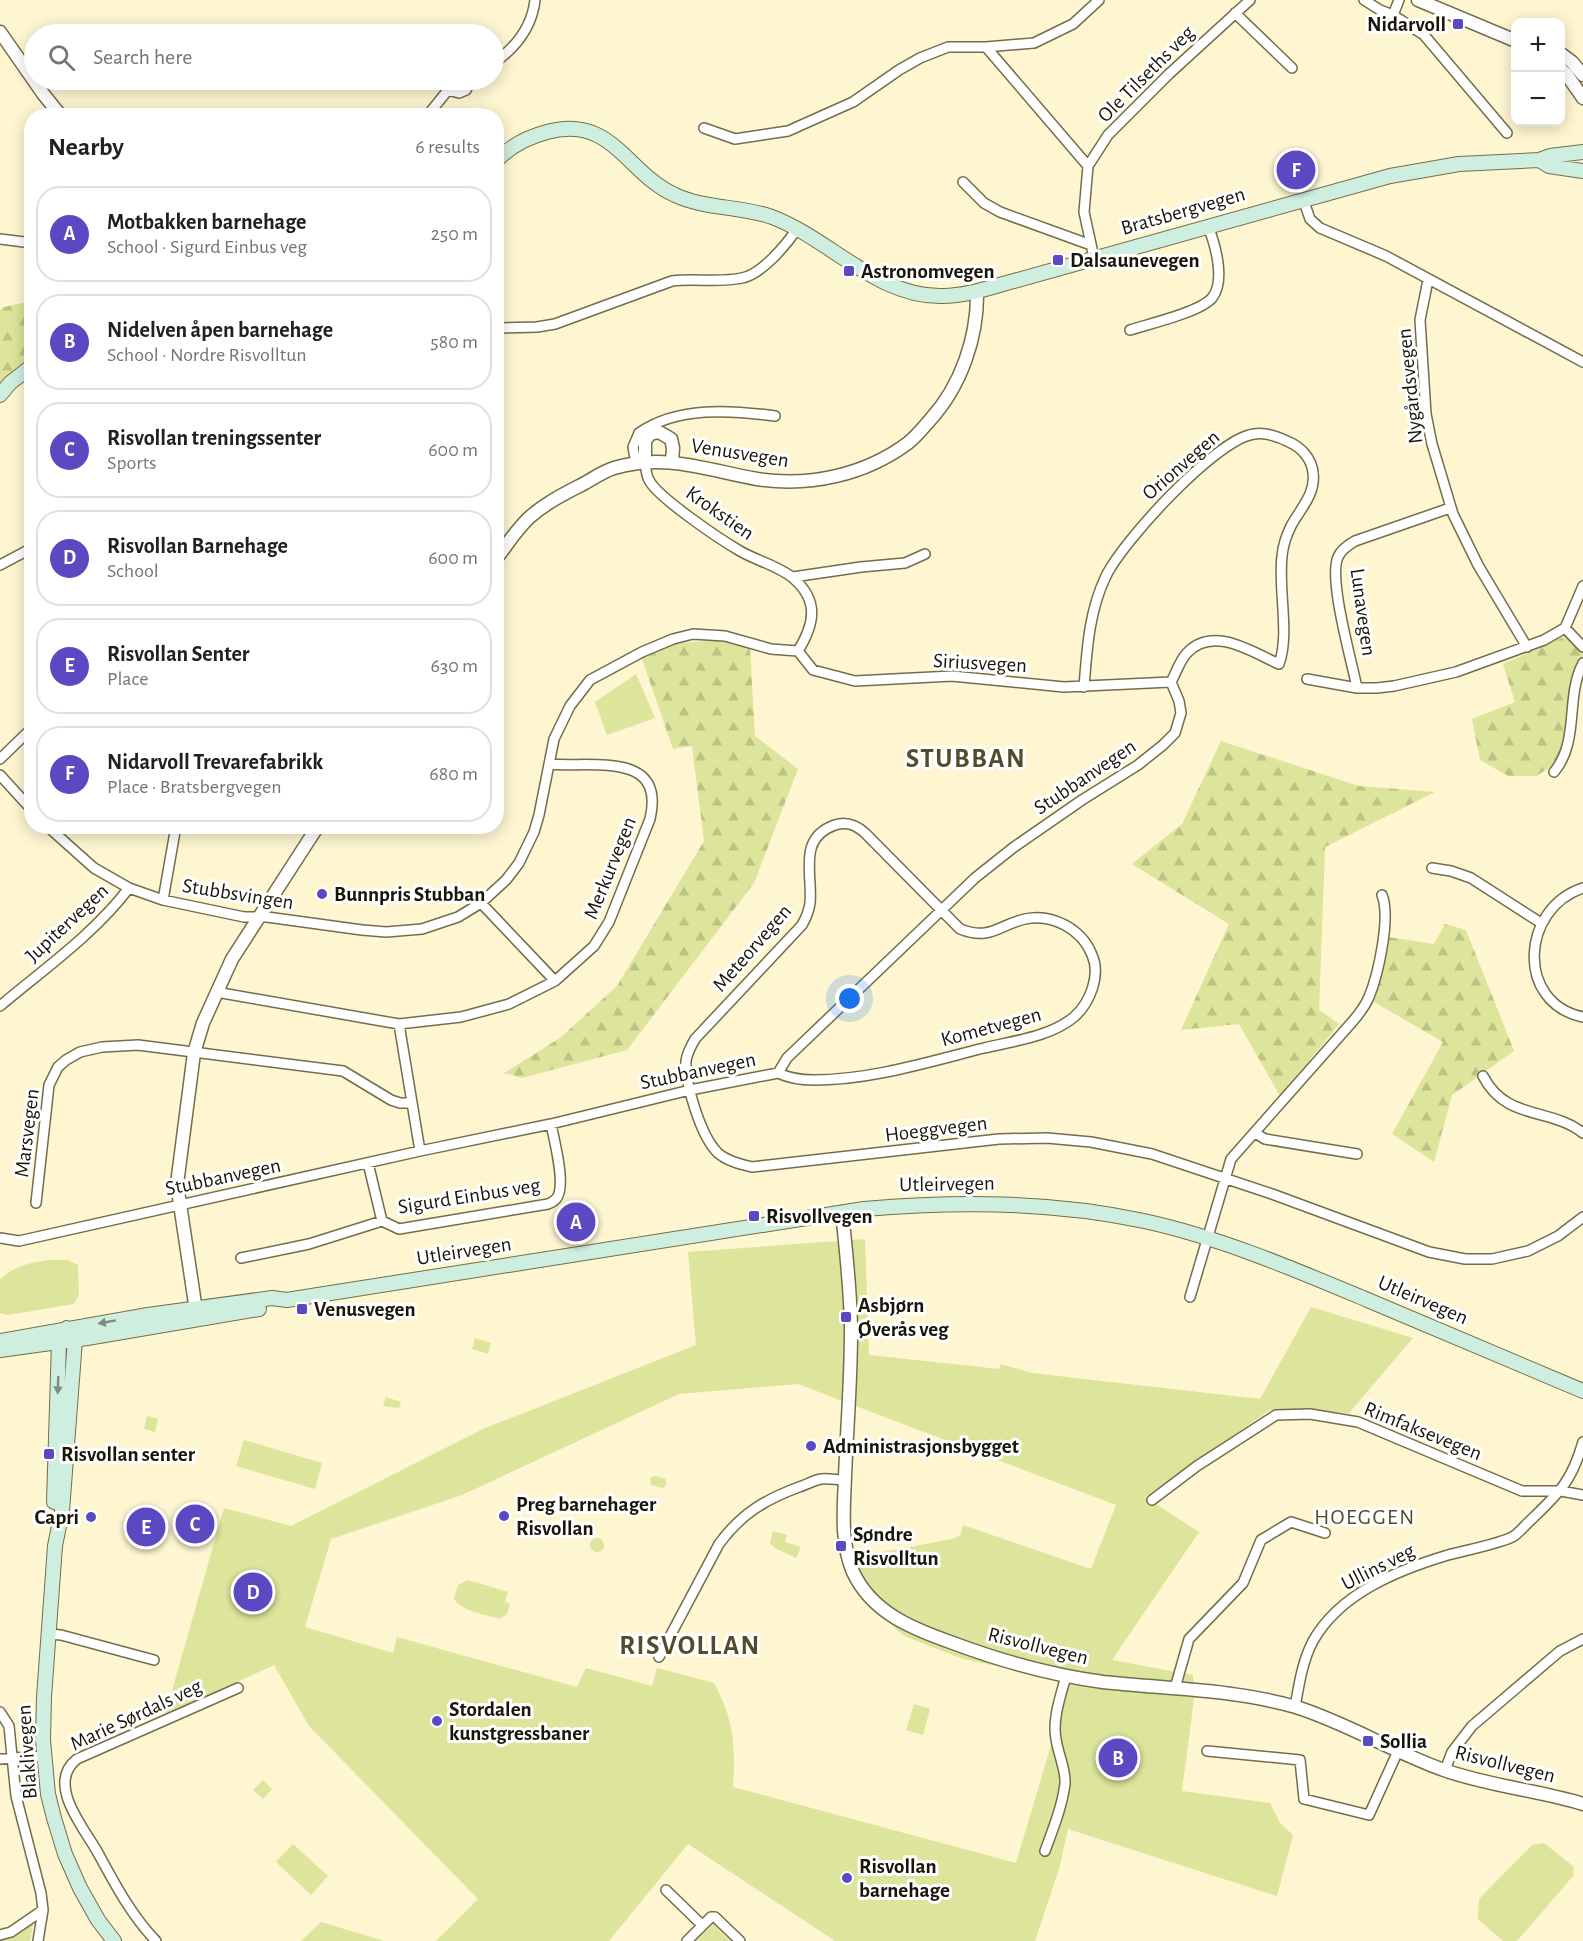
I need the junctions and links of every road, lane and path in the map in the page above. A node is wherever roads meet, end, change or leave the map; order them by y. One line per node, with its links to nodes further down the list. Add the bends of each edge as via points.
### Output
1 (535, 0): 14 (street, via 519,40)
2 (1099, 0): 13 (street, via 1073,24 1034,43)
3 (1250, 0): 8 (street, Ole Tilseths veg)
4 (1364, 0): 9 (street)
5 (1399, 0): 9 (street)
6 (1418, 0): 12 (street)
7 (1439, 0): 10 (street)
8 (1235, 13): 17 (street); 32 (street, Ole Tilseths veg, via 1108,135)
9 (1394, 15): 27 (street, via 1424,35)
10 (1511, 30)
11 (0, 32): 16 (street)
12 (1511, 39)
13 (986, 47): 26 (street, via 948,47 920,58 853,102 788,131 735,139); 32 (street)
14 (504, 55)
15 (1565, 57): 19 (street)
16 (24, 66)
17 (1292, 68)
18 (1564, 72): 23 (street)
19 (1583, 75)
20 (41, 90): 24 (street)
21 (448, 90): 22 (street); 25 (street)
22 (465, 90)
23 (1583, 98)
24 (55, 108)
25 (433, 108)
26 (704, 128)
27 (1507, 133)
28 (504, 154): 37 (main road, Bratsbergvegen, via 537,135 560,129 584,130 615,145 653,182 673,195 760,214)
29 (1583, 154): 30 (main road, Bratsbergvegen); 31 (main road)
30 (1539, 160): 33 (main road, Bratsbergvegen, via 1549,166); 35 (main road, Bratsbergvegen, via 1425,169)
31 (1583, 164)
32 (1088, 166): 40 (street, Ole Tilseths veg, via 1084,212)
33 (1583, 171)
34 (963, 182): 40 (street, via 984,203 1000,212)
35 (1303, 199): 36 (main road, Bratsbergvegen); 41 (street, via 1308,216 1317,225)
36 (1208, 226): 40 (main road, Bratsbergvegen); 44 (street, via 1219,268 1214,297 1203,307)
37 (796, 229): 42 (main road, Bratsbergvegen, via 902,290 941,297); 43 (street, via 777,254 744,278 672,281 555,324)
38 (0, 239): 39 (street)
39 (24, 242)
40 (1092, 252): 42 (main road, Bratsbergvegen)
41 (1428, 280): 45 (street); 51 (street, Nygårdsvegen, via 1420,320 1426,414)
42 (977, 291): 49 (street, Venusvegen, via 976,326 963,368 939,410 910,442 875,464 823,480 792,482)
43 (504, 327)
44 (1130, 330)
45 (1583, 362)
46 (24, 372): 47 (main road)
47 (0, 395)
48 (775, 416): 50 (street, Krokstien, via 732,411 673,416 639,433 633,447)
49 (672, 462): 50 (street, Venusvegen); 50 (street, Venusvegen, via 671,439 659,432 650,434 645,441)
50 (641, 463): 52 (street, Venusvegen, via 612,469 551,501 529,518); 56 (street, Krokstien, via 649,482 688,515 740,551)
51 (1450, 508): 59 (street, Nygårdsvegen); 66 (street, Lunavegen, via 1355,541 1338,558 1336,583)
52 (504, 548)
53 (24, 552): 55 (street)
54 (925, 555): 56 (street, via 905,563)
55 (0, 565)
56 (793, 578): 61 (street, Krokstien, via 806,594 813,612 808,635)
57 (1583, 586): 58 (street)
58 (1564, 628): 59 (street); 60 (street)
59 (1527, 647): 66 (street, via 1426,680)
60 (1583, 647)
61 (798, 651): 65 (street, Siriusvegen, via 813,670 855,681 952,676); 69 (street, Stubbsvingen, via 771,649 725,636 693,634 642,652 590,680 570,706 554,739)
62 (1583, 663): 70 (street, via 1575,681 1568,747)
63 (1307, 679): 66 (street)
64 (1171, 682): 65 (street, Siriusvegen); 65 (street, Orionvegen, via 1187,653 1214,640 1228,641 1279,664 1284,651 1280,577 1284,541 1307,502 1313,473 1305,454 1293,443 1254,434 1224,449 1163,501 1129,540 1106,575 1092,611); 82 (street, Stubbanvegen, via 1180,713 1175,733 1163,745 1014,847)
65 (1084, 687)
66 (1357, 688)
67 (24, 736): 68 (street)
68 (0, 759)
69 (549, 764): 81 (street, Stubbsvingen, via 527,850 506,880); 85 (street, Merkurvegen, via 607,764 629,769 645,779 653,800 650,819 603,934)
70 (1554, 772)
71 (0, 775): 72 (street)
72 (24, 801)
73 (56, 834): 77 (street, Stubbsvingen, via 94,868)
74 (175, 834): 80 (street, Stubbsvingen)
75 (313, 834): 83 (street)
76 (1432, 868): 84 (street, via 1476,881)
77 (129, 888): 80 (street, Stubbsvingen); 87 (street, Jupitervegen, via 108,913)
78 (1583, 888): 84 (street, via 1560,900)
79 (1382, 895): 96 (street, via 1385,924 1368,1000)
80 (163, 900): 83 (street, Stubbsvingen)
81 (481, 903): 83 (street, Stubbsvingen, via 439,925 407,932); 85 (street)
82 (940, 909): 91 (street, Stubbanvegen, via 787,1058); 91 (street, Kometvegen, via 960,929 970,933 998,931 1025,919 1044,918 1064,924 1076,932 1093,956 1095,972 1087,1002 1075,1016 1043,1033 903,1068 813,1080 791,1079); 93 (street, Meteorvegen, via 859,828 846,823 827,829 816,839 808,856 807,916 695,1039 686,1058)
83 (259, 917): 86 (street)
84 (1541, 923): 88 (street, via 1534,959 1542,988 1559,1007)
85 (555, 981): 89 (street, Merkurvegen, via 508,1004 481,1012)
86 (216, 992): 89 (street, Merkurvegen); 90 (street)
87 (0, 1006)
88 (1583, 1017)
89 (399, 1024): 94 (street)
90 (194, 1053): 94 (street, via 343,1071 391,1100); 102 (street, Marsvegen, via 121,1045 81,1052 58,1067 49,1085); 103 (street, via 177,1173)
91 (778, 1073): 93 (street, Stubbanvegen)
92 (1483, 1076): 97 (street, via 1496,1093 1517,1108 1565,1122)
93 (690, 1090): 95 (street, Stubbanvegen); 101 (street, Hoeggvegen, via 710,1144 730,1161 752,1167 972,1141 1047,1138 1152,1154)
94 (412, 1103): 98 (street)
95 (551, 1124): 98 (street, Stubbanvegen); 106 (street, Sigurd Einbus veg, via 561,1182 556,1199 548,1204 399,1229)
96 (1255, 1133): 99 (street); 101 (street, via 1231,1159)
97 (1583, 1133)
98 (420, 1151): 100 (street, Stubbanvegen)
99 (1357, 1154)
100 (368, 1164): 103 (street, Stubbanvegen); 106 (street, Sigurd Einbus veg)
101 (1226, 1178): 105 (street, Hoeggvegen, via 1458,1259 1492,1259 1528,1251 1558,1236); 108 (street)
102 (36, 1203)
103 (180, 1205): 107 (street, Stubbanvegen, via 19,1241); 111 (street)
104 (842, 1212): 108 (main road, Utleirvegen, via 956,1203 1026,1205 1117,1216); 111 (main road, Utleirvegen, via 286,1300 273,1306); 118 (street, Risvollvegen, via 851,1332)
105 (1583, 1217)
106 (382, 1221): 109 (street, Sigurd Einbus veg, via 309,1244)
107 (0, 1238)
108 (1209, 1238): 110 (street); 116 (main road, Utleirvegen, via 1287,1266)
109 (241, 1258)
110 (1190, 1297)
111 (196, 1314): 112 (main road, Utleirvegen)
112 (71, 1334): 113 (main road, Utleirvegen); 114 (main road, Blaklivegen); 123 (main road, Blaklivegen, via 62,1511)
113 (0, 1341)
114 (59, 1342): 115 (main road); 123 (main road, Blaklivegen, one-way to 123)
115 (0, 1350)
116 (1583, 1391)
117 (1583, 1443): 119 (street, Ullins veg, via 1577,1464)
118 (845, 1480): 126 (street, via 820,1479 744,1514 719,1544); 128 (street, Risvollvegen, via 845,1545 854,1572 874,1602 890,1616 934,1636 1002,1660)
119 (1561, 1491): 120 (street); 121 (street, Rimfaksevegen, via 1522,1491 1358,1422 1310,1414 1276,1415); 131 (street, Ullins veg, via 1513,1536 1413,1565 1337,1609 1312,1643)
120 (1583, 1496)
121 (1152, 1500)
122 (1325, 1533): 130 (street, via 1291,1522 1261,1540 1242,1583 1189,1639)
123 (56, 1546): 124 (main road, Blaklivegen)
124 (49, 1634): 127 (street); 135 (main road, Blaklivegen)
125 (1583, 1639): 138 (street, via 1560,1651 1472,1726 1452,1752)
126 (659, 1657)
127 (154, 1660)
128 (1066, 1676): 130 (street, Risvollvegen); 140 (street, via 1055,1737 1065,1784)
129 (238, 1688): 147 (street, Marie Sørdals veg, via 77,1759 67,1770 69,1804 74,1815 130,1911)
130 (1176, 1688): 131 (street, Risvollvegen, via 1246,1695)
131 (1295, 1707): 134 (street, Risvollvegen)
132 (0, 1712): 136 (street, via 9,1726)
133 (1207, 1751): 134 (street, via 1299,1760 1304,1799 1369,1815)
134 (1398, 1751): 138 (street, Risvollvegen)
135 (44, 1756): 136 (street); 146 (main road, Blaklivegen, via 54,1818 65,1854 98,1920)
136 (11, 1758): 137 (street); 142 (street)
137 (0, 1759)
138 (1445, 1770): 139 (street, Risvollvegen)
139 (1583, 1804)
140 (1045, 1851)
141 (666, 1890): 143 (street)
142 (43, 1910): 144 (street); 145 (street)
143 (702, 1924): 148 (street); 149 (street, via 715,1917)
144 (0, 1935)
145 (38, 1941)
146 (114, 1941)
147 (156, 1941)
148 (687, 1941)
149 (740, 1941)

